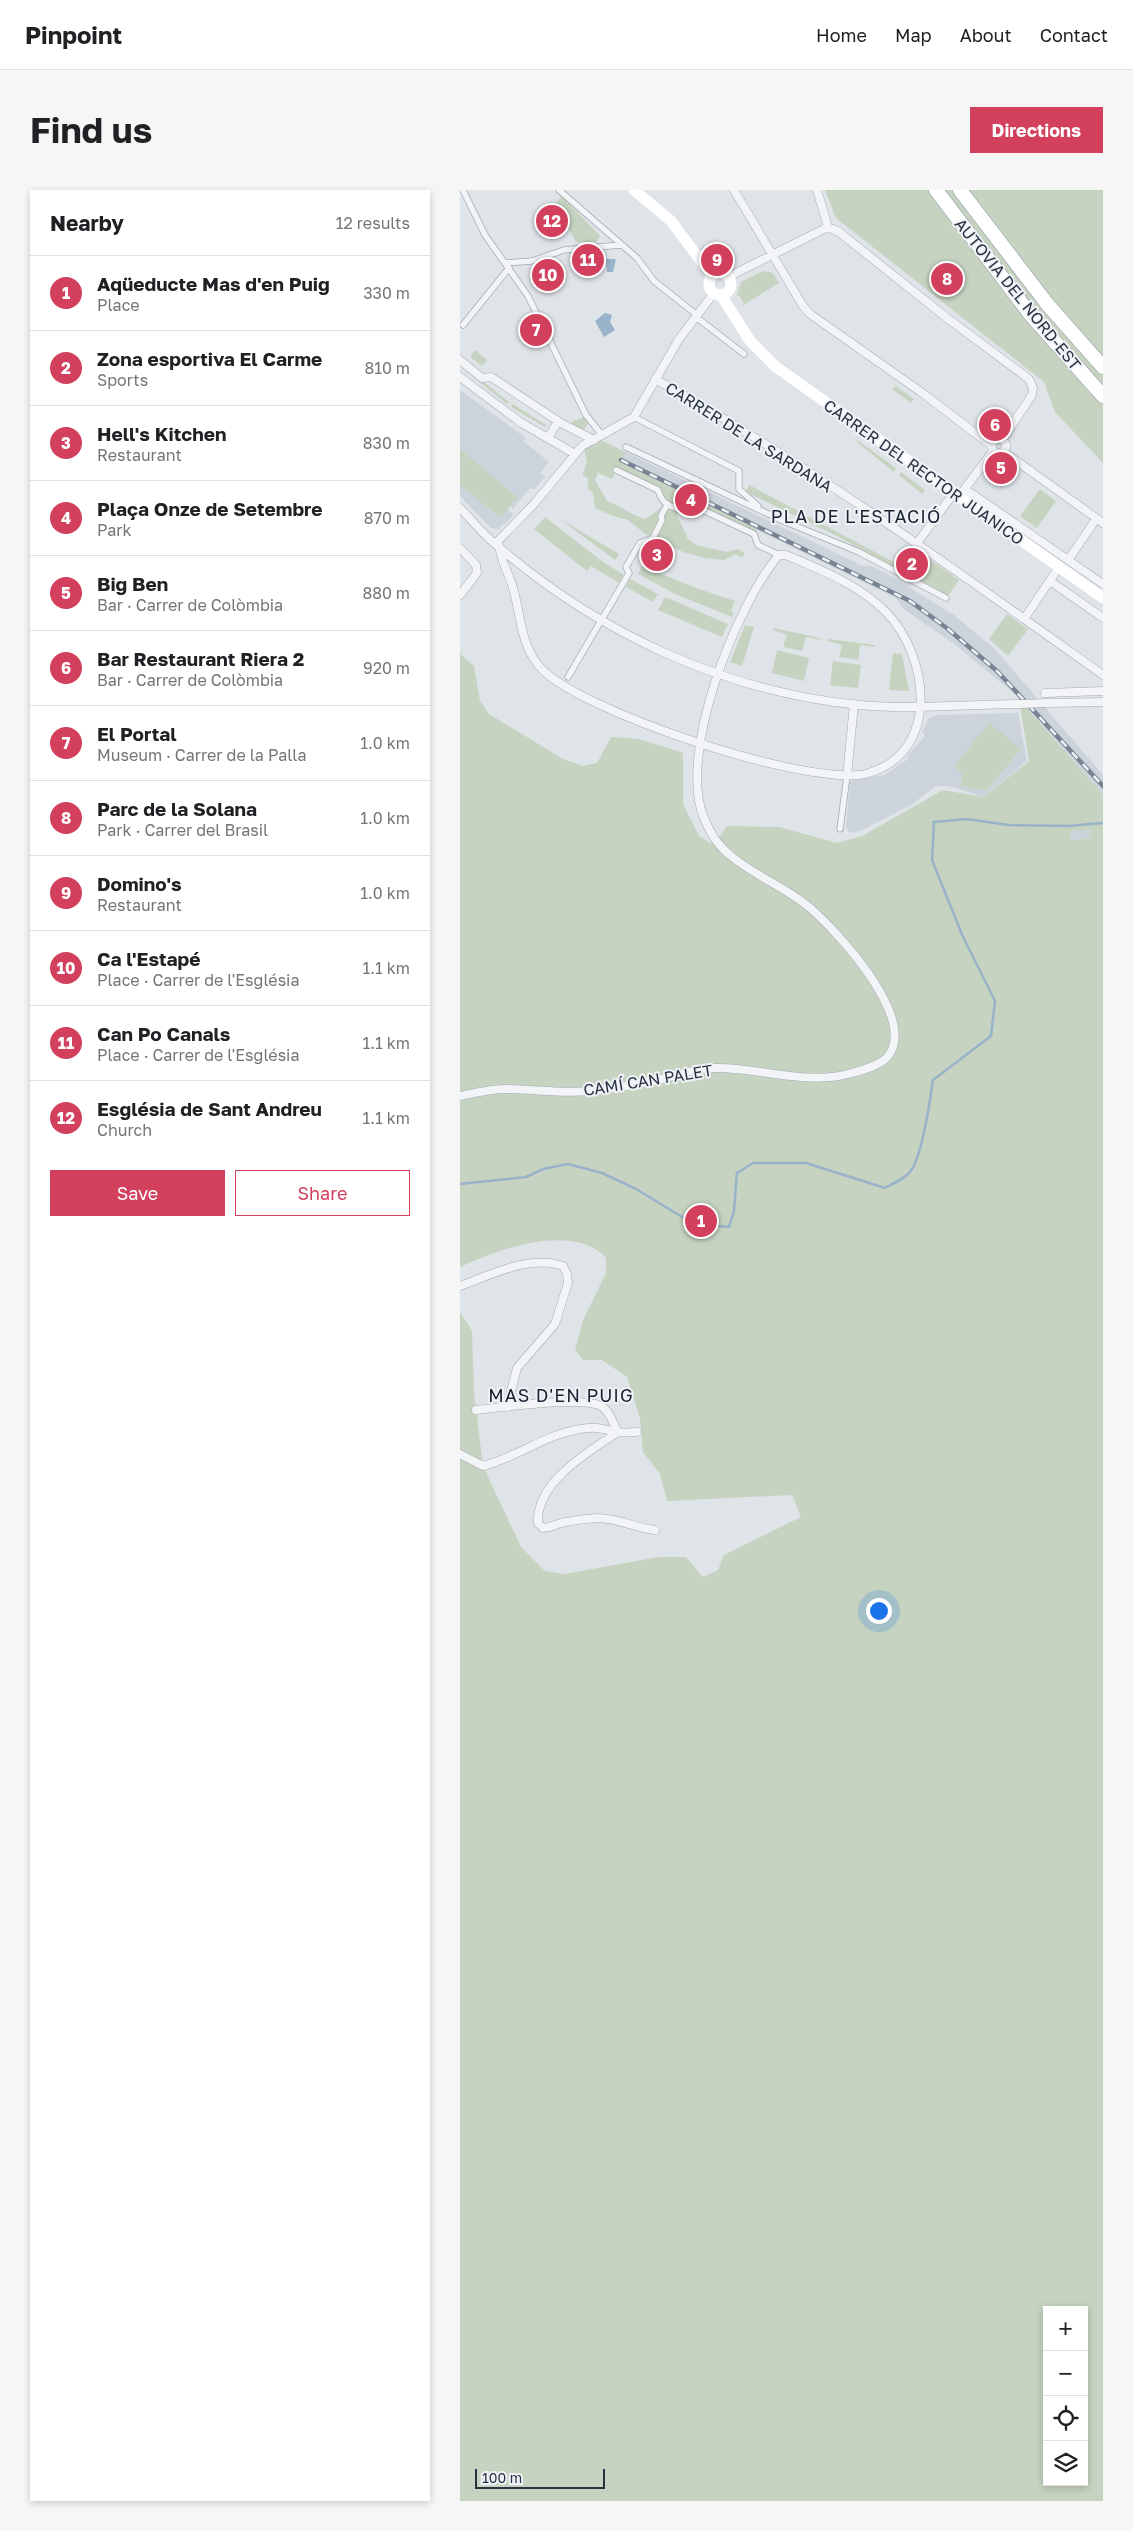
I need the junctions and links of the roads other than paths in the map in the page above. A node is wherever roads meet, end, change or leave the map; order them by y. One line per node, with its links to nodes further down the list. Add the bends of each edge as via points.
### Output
1 (559, 190): 9 (street)
2 (634, 190): 12 (main road, via 677,228)
3 (734, 190): 10 (street)
4 (817, 190): 8 (street)
5 (936, 190): 22 (highway, AUTOVIA DEL NORD-EST, via 1030,314)
6 (960, 190): 19 (highway, AUTOVIA DEL NORD-EST, via 1048,305)
7 (462, 192): 11 (street, via 485,235)
8 (828, 227): 10 (street); 28 (street, via 839,232 1028,379 1033,388 1028,403)
9 (621, 245): 11 (street, via 564,250); 15 (street, via 637,258 654,281)
10 (773, 254): 13 (street); 30 (street, via 810,314 944,408)
11 (507, 265): 16 (street); 25 (street, via 528,296 586,415)
12 (712, 276): 13 (main road, via 722,273); 14 (main road, via 709,284)
13 (728, 278): 14 (main road, via 729,290)
14 (717, 294): 15 (street); 34 (main road, CARRER DEL RECTOR JUANICO, via 750,341 776,367)
15 (697, 316): 17 (street); 21 (street)
16 (463, 325)
17 (744, 354)
18 (460, 360): 24 (street, via 482,378 491,377)
19 (1103, 366)
20 (460, 377): 26 (street, via 504,412)
21 (655, 379): 23 (street); 39 (street, CARRER DE LA SARDANA, via 746,431)
22 (1103, 396)
23 (634, 417): 25 (street); 37 (street, via 739,471 739,489 750,501)
24 (558, 421): 26 (street); 27 (street)
25 (602, 435): 27 (street)
26 (548, 438): 32 (street)
27 (594, 440): 32 (street)
28 (1002, 440): 30 (street, via 995,440); 31 (street, via 1006,445)
29 (626, 447): 37 (street)
30 (992, 449): 31 (street, via 998,454); 34 (street)
31 (1004, 452): 38 (street)
32 (575, 454): 40 (street)
33 (616, 470): 35 (street, via 658,490 662,502)
34 (959, 493): 39 (street); 43 (street, CARRER DEL RECTOR JUANICO); 45 (main road, CARRER DEL RECTOR JUANICO)
35 (667, 505): 42 (street, via 680,510 694,506 754,534 758,546); 54 (street, via 652,538 640,543 626,567 628,573)
36 (460, 508): 40 (street)
37 (781, 520): 50 (street, via 858,552)
38 (1100, 521): 43 (street)
39 (918, 542): 53 (street, CARRER DE LA SARDANA)
40 (497, 545): 44 (street); 46 (street)
41 (460, 548): 49 (street, via 476,565 477,573)
42 (779, 555): 55 (street, via 751,596); 62 (street, via 786,555 863,592 887,613 904,637 916,664)
43 (1069, 559): 48 (street, CARRER DEL RECTOR JUANICO)
44 (521, 566): 46 (street, via 513,568); 54 (street)
45 (1059, 567): 47 (street); 51 (main road, CARRER DEL RECTOR JUANICO)
46 (511, 581): 63 (street, via 527,647 539,667 595,701)
47 (1050, 581): 52 (street); 53 (street)
48 (1103, 584)
49 (460, 595)
50 (946, 598)
51 (1103, 598)
52 (1103, 618)
53 (1024, 619): 56 (street, CARRER DE LA SARDANA)
54 (601, 622): 55 (street, via 669,656); 57 (street)
55 (718, 675): 61 (street, via 778,692); 63 (street)
56 (1103, 675)
57 (568, 678)
58 (1103, 690): 59 (street)
59 (1045, 693)
60 (1103, 702): 62 (street, bridge)
61 (854, 704): 62 (street); 64 (street)
62 (921, 708): 64 (street, via 916,732 901,755 880,769)
63 (702, 744): 64 (street, via 769,763); 66 (street, CAMÍ CAN PALET, via 698,794 702,815 710,832 730,855 810,908 864,968 879,990 892,1020 894,1037 889,1055 842,1076 801,1078 736,1068 698,1068 639,1084 589,1091 506,1089)
64 (847, 776): 65 (street)
65 (840, 829)
66 (460, 1096)
67 (460, 1286): 68 (street, via 543,1261 562,1266 567,1274 567,1288 555,1324 517,1368)
68 (507, 1406): 69 (street); 70 (street, via 594,1403 603,1407)
69 (476, 1410)
70 (618, 1432): 71 (street); 72 (street, via 590,1427 574,1430 536,1442 483,1466); 73 (street, via 547,1488 538,1512 538,1523 543,1528 552,1528 597,1518)
71 (637, 1432)
72 (460, 1454)
73 (655, 1530)

